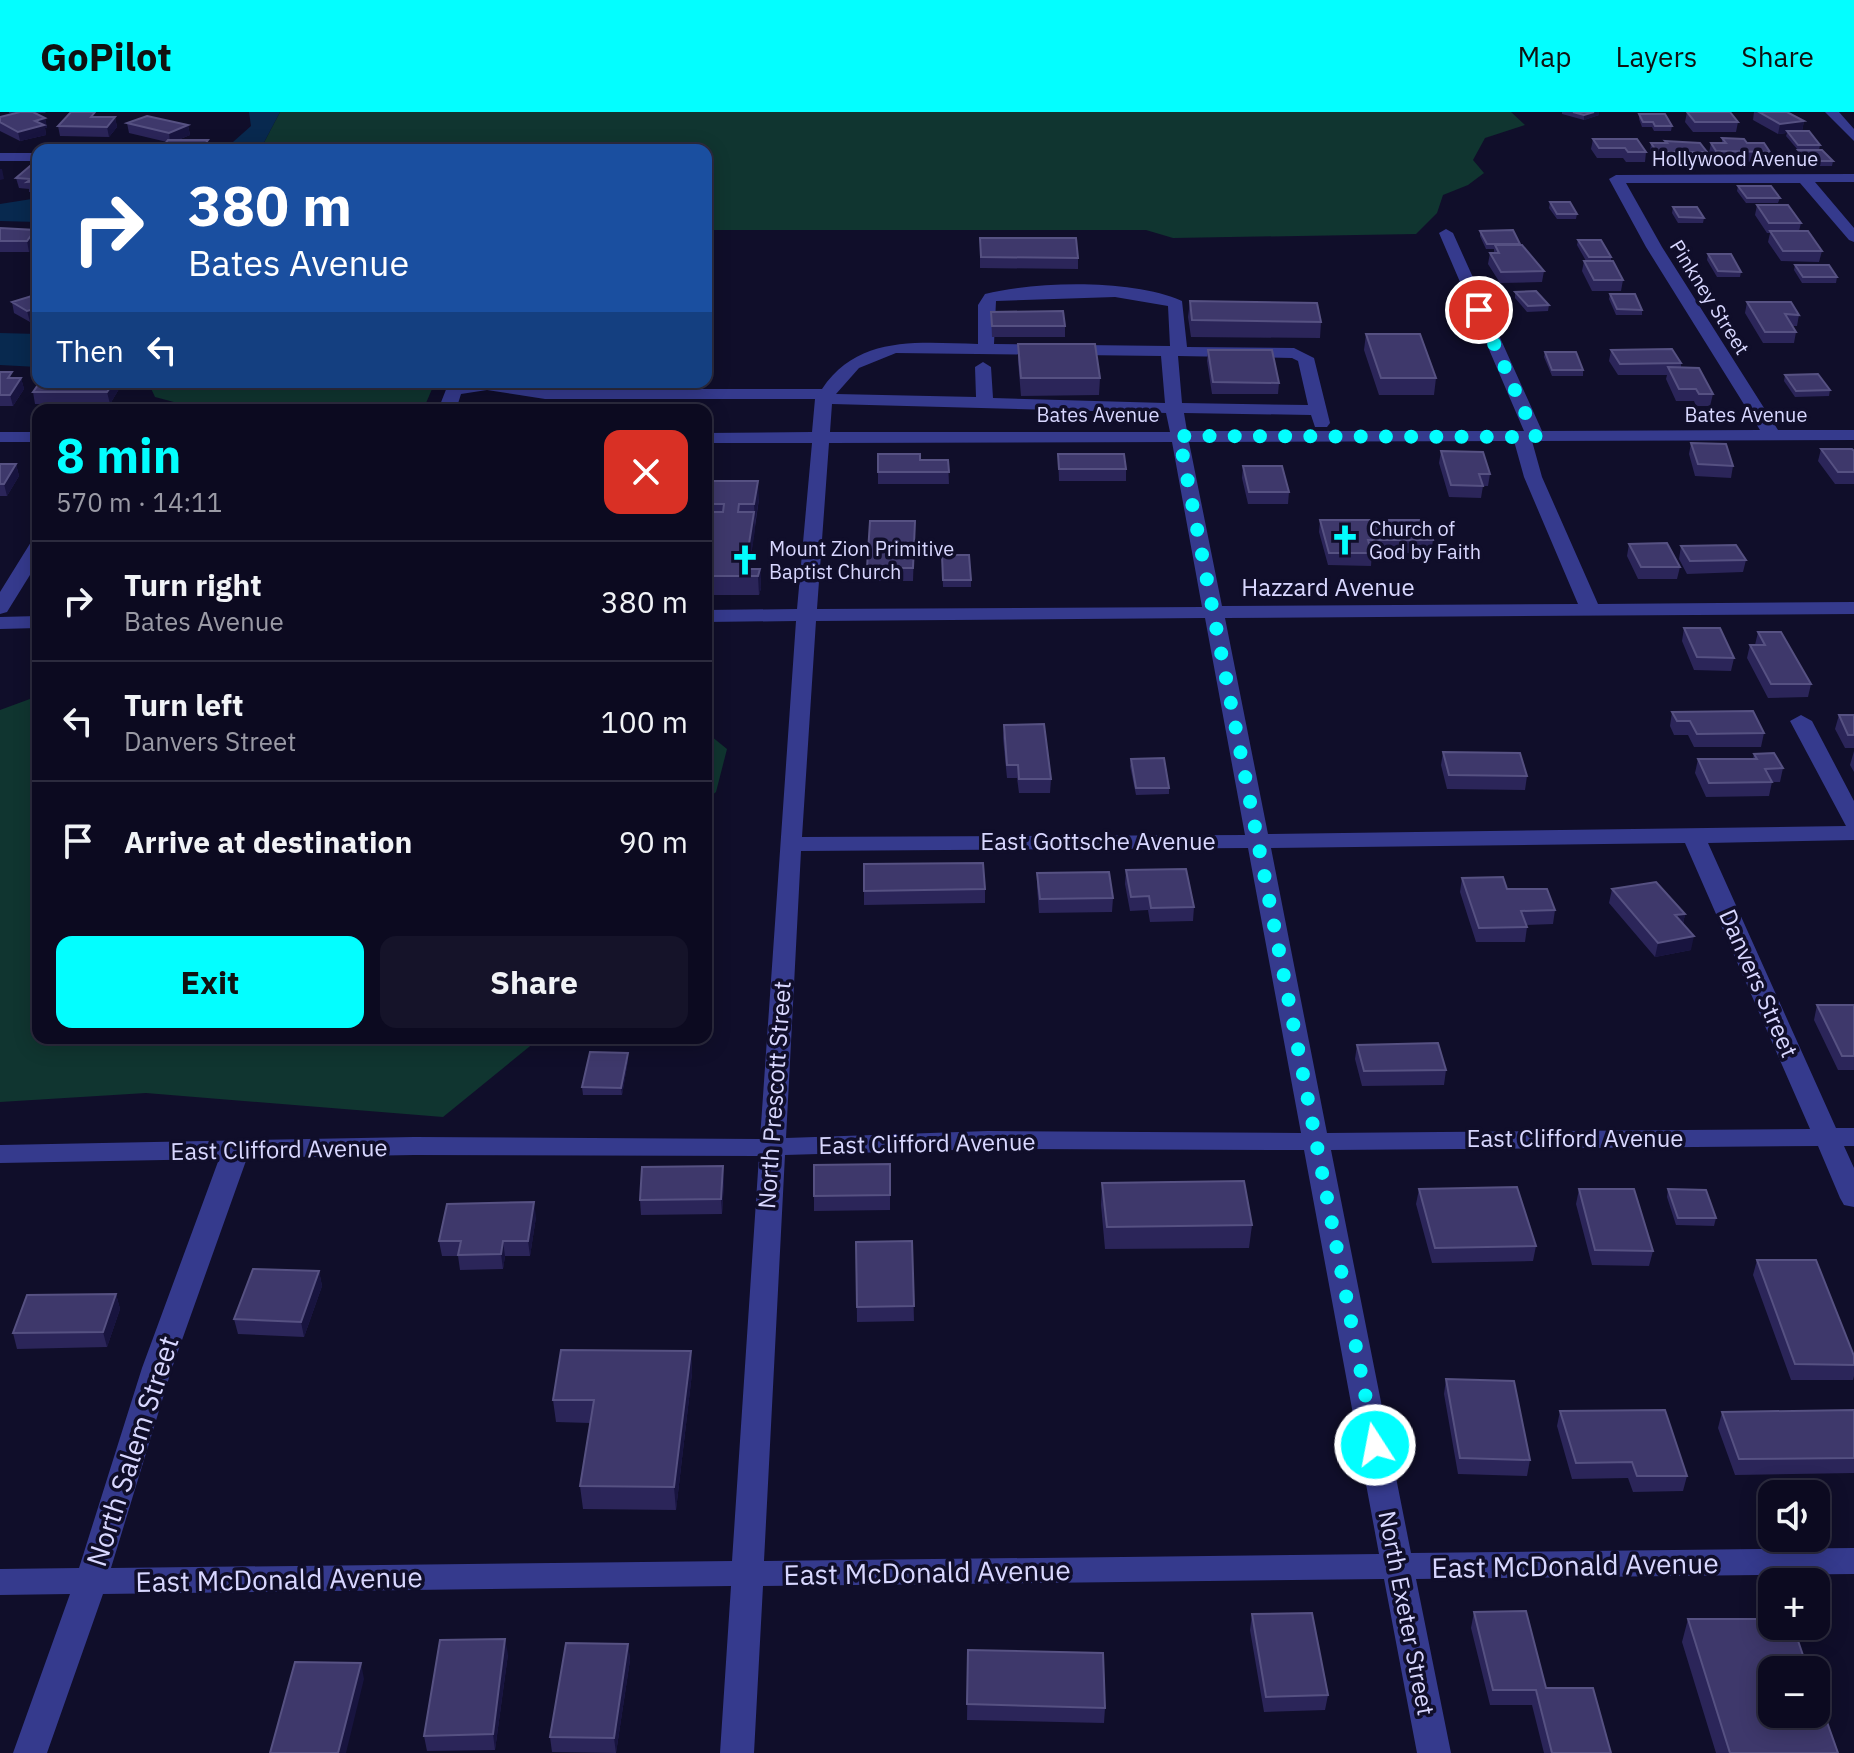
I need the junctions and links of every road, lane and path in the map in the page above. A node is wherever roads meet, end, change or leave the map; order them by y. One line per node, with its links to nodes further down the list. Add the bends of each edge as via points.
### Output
1 (1832, 112): 2 (street)
2 (1854, 137)
3 (0, 157): 4 (street)
4 (32, 157)
5 (1804, 178): 6 (street, Hollywood Avenue); 7 (street, Hollywood Avenue); 9 (street)
6 (1854, 178)
7 (1616, 179): 22 (street, Pinkney Street)
8 (1446, 233): 27 (street)
9 (1854, 237)
10 (986, 347): 11 (street); 11 (street, North Exeter Street, via 986,305 991,297 1114,293 1164,295 1176,304); 15 (street, via 896,348 865,356 842,371)
11 (1174, 351): 18 (street, North Exeter Street); 19 (street, via 1294,353 1306,358)
12 (983, 367): 16 (street)
13 (464, 388): 17 (street, via 453,391)
14 (515, 388): 15 (street, via 545,394)
15 (825, 396): 16 (street); 25 (street, North Prescott Street)
16 (985, 403): 18 (street)
17 (449, 404)
18 (1174, 408): 19 (street); 21 (street, North Exeter Street)
19 (1318, 410): 26 (street)
20 (1854, 435): 22 (street, Bates Avenue)
21 (1179, 436): 25 (street, Bates Avenue); 26 (street, Bates Avenue); 33 (street, North Exeter Street)
22 (1773, 436): 27 (street, Bates Avenue)
23 (0, 437): 24 (street)
24 (32, 437)
25 (822, 437): 28 (street, Bates Avenue); 34 (street, North Prescott Street)
26 (1324, 437): 27 (street, Bates Avenue)
27 (1529, 437): 32 (street, via 1533,477)
28 (712, 438)
29 (32, 556): 30 (street)
30 (0, 608)
31 (1854, 608): 32 (street, Hazzard Avenue)
32 (1591, 610): 33 (street, Hazzard Avenue)
33 (1214, 613): 34 (street, Hazzard Avenue); 42 (street, North Exeter Street)
34 (807, 614): 35 (street, Hazzard Avenue); 43 (street, North Prescott Street)
35 (712, 616)
36 (32, 622): 37 (street)
37 (0, 623)
38 (1801, 721): 39 (street)
39 (1854, 822)
40 (1854, 833): 41 (street)
41 (1693, 835): 42 (street, East Gottsche Avenue); 44 (street, Danvers Street)
42 (1257, 841): 43 (street, East Gottsche Avenue); 46 (street, North Exeter Street)
43 (790, 844): 47 (street, North Prescott Street)
44 (1827, 1137): 45 (street, East Clifford Avenue); 46 (street, East Clifford Avenue); 50 (street, Danvers Street)
45 (1854, 1137)
46 (1317, 1139): 47 (street, East Clifford Avenue); 52 (street, North Exeter Street)
47 (771, 1146): 48 (street, East Clifford Avenue); 53 (street, North Prescott Street)
48 (236, 1150): 49 (street, East Clifford Avenue); 54 (street, North Salem Street, via 157,1368)
49 (0, 1154)
50 (1854, 1198)
51 (1854, 1561): 52 (street, East McDonald Avenue)
52 (1398, 1567): 53 (street, East McDonald Avenue); 58 (street, North Exeter Street)
53 (744, 1575): 54 (street, East McDonald Avenue); 57 (street, North Prescott Street)
54 (91, 1581): 55 (street, East McDonald Avenue); 56 (street, North Salem Street)
55 (0, 1582)
56 (30, 1753)
57 (737, 1753)
58 (1434, 1753)

